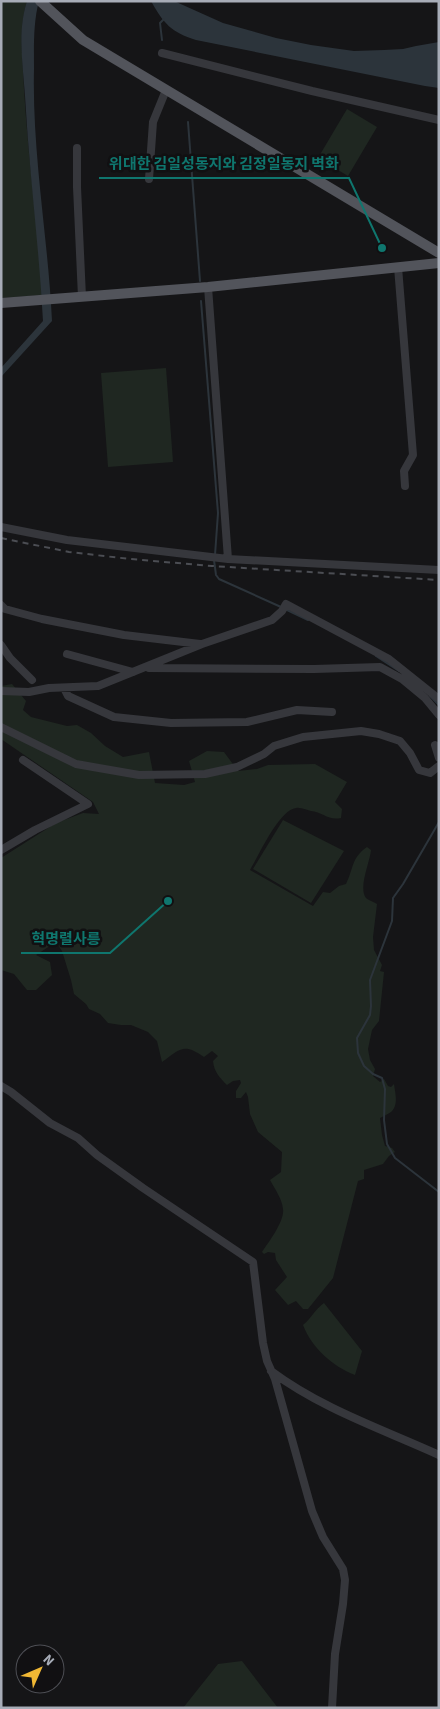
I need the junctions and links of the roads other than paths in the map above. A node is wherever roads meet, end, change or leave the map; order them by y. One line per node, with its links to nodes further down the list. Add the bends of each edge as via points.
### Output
1 (41, 2): 3 (main road, via 83,40)
2 (162, 53): 4 (street)
3 (166, 90): 6 (street, via 152,122); 7 (main road)
4 (439, 120)
5 (77, 148): 11 (street)
6 (149, 179)
7 (439, 253)
8 (439, 263): 9 (main road)
9 (398, 267): 10 (main road); 13 (street, via 413,455 404,471)
10 (208, 287): 11 (main road); 15 (street)
11 (82, 297): 12 (main road)
12 (1, 303)
13 (405, 486)
14 (1, 527): 15 (street, via 67,540)
15 (228, 559): 16 (street)
16 (439, 570)
17 (3, 607): 18 (street); 19 (street, via 42,619 124,635)
18 (1, 618)
19 (202, 644): 22 (street); 29 (street, via 272,620 284,607 389,660)
20 (1, 645): 24 (street)
21 (67, 654): 23 (street)
22 (144, 668): 23 (street); 31 (street, via 380,667 402,679)
23 (133, 672): 26 (street, via 98,686)
24 (32, 680): 25 (street); 28 (street)
25 (49, 688): 26 (street); 28 (street)
26 (64, 688): 30 (street, via 68,696 114,717 171,723 247,722 297,710)
27 (1, 690): 28 (street)
28 (29, 692)
29 (439, 699)
30 (332, 712)
31 (439, 715)
32 (1, 727): 36 (street, via 76,764 139,775 206,774 237,767 274,746 303,737 361,732 400,741 419,770 430,773)
33 (435, 745): 34 (street)
34 (439, 758)
35 (23, 760): 37 (street, via 88,804)
36 (439, 766)
37 (1, 850)
38 (1, 1086): 39 (street, via 253,1262 264,1343)
39 (272, 1371): 40 (street, via 308,1396); 41 (street, via 312,1511 323,1537 343,1569 345,1580)
40 (439, 1455)
41 (332, 1708)

